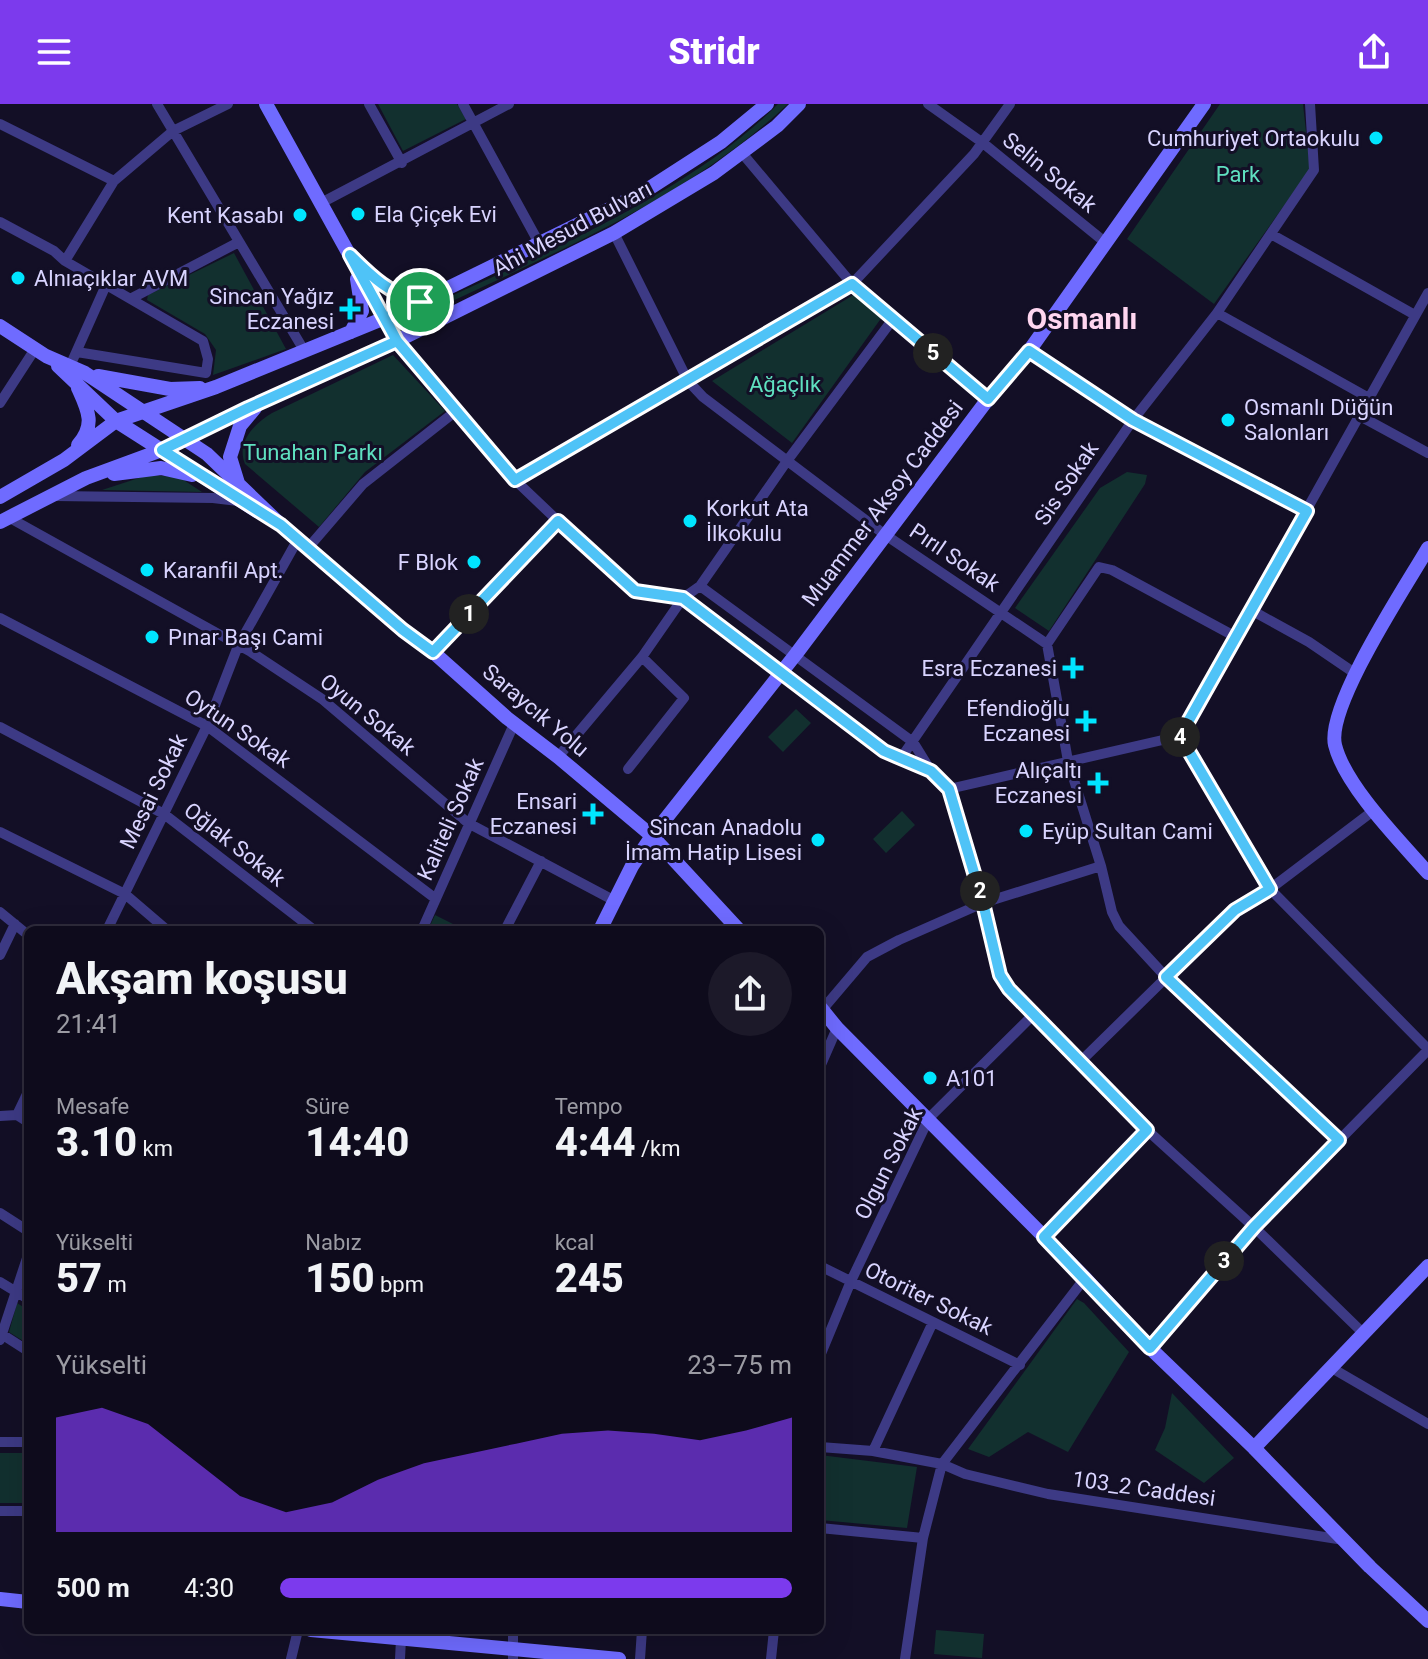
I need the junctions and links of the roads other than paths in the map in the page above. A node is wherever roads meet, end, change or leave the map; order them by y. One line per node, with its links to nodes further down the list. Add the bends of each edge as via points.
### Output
1 (157, 104): 15 (street)
2 (228, 104): 15 (street)
3 (266, 104): 20 (main road)
4 (369, 104): 18 (street)
5 (463, 104): 14 (street)
6 (509, 104): 14 (street)
7 (767, 104): 25 (main road, Ahi Mesud Bulvarı, via 666,179)
8 (799, 104): 17 (main road, Ahi Mesud Bulvarı)
9 (928, 104): 16 (street, Selin Sokak)
10 (1010, 104): 16 (street)
11 (1204, 104): 26 (main road, Muammer Aksoy Caddesi)
12 (1310, 104): 23 (street, Sis Sokak, via 1314,170)
13 (0, 124): 19 (street)
14 (474, 124): 18 (street); 25 (street)
15 (173, 131): 19 (street); 24 (street)
16 (983, 143): 26 (street, Selin Sokak); 29 (street)
17 (742, 153): 22 (main road, Ahi Mesud Bulvarı); 29 (street)
18 (402, 163): 20 (street)
19 (114, 181): 28 (street)
20 (321, 203): 27 (main road)
21 (0, 222): 28 (street)
22 (614, 233): 40 (main road, Ahi Mesud Bulvarı); 46 (street, Pırıl Sokak)
23 (1271, 234): 34 (street, Sis Sokak); 35 (street)
24 (239, 242): 32 (street); 44 (street)
25 (539, 243): 33 (main road, Ahi Mesud Bulvarı)
26 (1106, 243): 41 (main road, Muammer Aksoy Caddesi)
27 (350, 255): 33 (main road, via 379,283); 36 (main road); 39 (main road, via 362,298 362,311)
28 (65, 261): 30 (street)
29 (852, 284): 37 (street); 46 (street)
30 (106, 285): 32 (street); 43 (street)
31 (1428, 293): 35 (street)
32 (132, 298): 43 (street, via 203,341 206,373)
33 (420, 302): 36 (main road, Ahi Mesud Bulvarı)
34 (1217, 313): 48 (street); 55 (street, Sis Sokak)
35 (1415, 315): 48 (street)
36 (385, 318): 39 (main road, Ahi Mesud Bulvarı); 40 (main road)
37 (893, 319): 49 (street); 61 (street)
38 (0, 326): 42 (main road)
39 (351, 332): 44 (main road, Ahi Mesud Bulvarı)
40 (397, 341): 51 (main road, Ahi Mesud Bulvarı); 52 (street)
41 (1029, 351): 49 (main road, Muammer Aksoy Caddesi); 55 (street)
42 (40, 352): 45 (main road); 50 (street)
43 (77, 352): 45 (street)
44 (305, 352): 47 (main road, Ahi Mesud Bulvarı)
45 (76, 373): 47 (main road, via 170,389); 53 (main road); 56 (main road); 60 (main road, via 89,416 88,434)
46 (688, 381): 61 (street, Pırıl Sokak); 63 (street)
47 (216, 387): 53 (main road, Ahi Mesud Bulvarı)
48 (1369, 398): 54 (street)
49 (988, 399): 72 (main road, Muammer Aksoy Caddesi)
50 (0, 403)
51 (258, 403): 57 (main road, Ahi Mesud Bulvarı); 64 (main road, via 240,426 230,457)
52 (456, 411): 63 (street); 73 (street, Mesai Sokak, via 363,484)
53 (146, 412): 56 (main road, Ahi Mesud Bulvarı); 57 (main road)
54 (1360, 416): 59 (street); 68 (street)
55 (1133, 420): 68 (street); 78 (street, Sis Sokak)
56 (116, 421): 58 (main road); 60 (main road, Ahi Mesud Bulvarı)
57 (187, 439): 58 (main road, Ahi Mesud Bulvarı); 64 (main road)
58 (162, 450): 62 (main road, Ahi Mesud Bulvarı); 64 (main road)
59 (1428, 453)
60 (64, 460): 66 (main road, Ahi Mesud Bulvarı)
61 (787, 461): 72 (street, Pırıl Sokak); 75 (street)
62 (86, 478): 64 (main road, via 161,468); 65 (main road, Ahi Mesud Bulvarı)
63 (515, 480): 70 (street)
64 (232, 486): 67 (main road); 71 (main road)
65 (52, 496): 67 (street); 69 (main road, Ahi Mesud Bulvarı)
66 (0, 497)
67 (243, 501): 71 (main road)
68 (1307, 511): 77 (street)
69 (4, 520): 82 (street, Oyun Sokak)
70 (558, 521): 76 (street, via 635,591); 83 (street)
71 (281, 525): 73 (main road, Saraycık Yolu)
72 (884, 534): 78 (street, Pırıl Sokak); 84 (main road, Muammer Aksoy Caddesi)
73 (303, 544): 82 (street, Mesai Sokak); 83 (main road, Saraycık Yolu)
74 (1428, 548): 87 (main road)
75 (700, 586): 76 (street); 84 (street)
76 (683, 598): 85 (street); 86 (street)
77 (1251, 610): 80 (street); 87 (street)
78 (1003, 613): 81 (street, Pırıl Sokak); 92 (street, Sis Sokak)
79 (0, 618): 89 (street, Oytun Sokak)
80 (1236, 637): 81 (street, via 1099,567); 91 (street)
81 (1047, 644): 95 (street)
82 (238, 646): 89 (street, Mesai Sokak); 101 (street, Oyun Sokak, via 322,699)
83 (433, 652): 88 (main road, Saraycık Yolu)
84 (796, 654): 86 (main road, Muammer Aksoy Caddesi); 92 (street)
85 (642, 657): 93 (street); 96 (street, via 684,698)
86 (782, 672): 94 (street, via 884,751); 103 (main road, Muammer Aksoy Caddesi)
87 (1356, 674): 99 (main road, via 1339,709 1335,745)
88 (514, 724): 93 (main road, Saraycık Yolu); 101 (street, Kaliteli Sokak)
89 (207, 726): 100 (street, Mesai Sokak); 109 (street, Oytun Sokak)
90 (0, 727): 100 (street, Oğlak Sokak)
91 (1180, 736): 95 (street); 107 (street)
92 (913, 742): 94 (street, Sis Sokak); 97 (street)
93 (558, 757): 103 (main road, Saraycık Yolu)
94 (901, 758): 97 (street)
95 (1068, 761): 98 (street); 105 (street)
96 (628, 769)
97 (931, 771): 98 (street)
98 (949, 789): 111 (street)
99 (1373, 811): 106 (main road); 107 (street)
100 (164, 814): 108 (street, Mesai Sokak); 116 (street, Oğlak Sokak)
101 (468, 823): 104 (street, Oyun Sokak); 109 (street, Kaliteli Sokak)
102 (0, 832): 108 (street)
103 (652, 836): 110 (main road, Muammer Aksoy Caddesi); 120 (main road, Saraycık Yolu)
104 (541, 861): 110 (street, Oyun Sokak); 118 (street)
105 (1101, 866): 111 (street); 123 (street, via 1119,926)
106 (1428, 873)
107 (1270, 889): 123 (street, via 1235,910); 128 (street)
108 (125, 894): 114 (street, Mesai Sokak); 115 (street)
109 (436, 899): 117 (street, Kaliteli Sokak)
110 (615, 901): 119 (main road, Muammer Aksoy Caddesi)
111 (983, 903): 124 (street, via 867,957); 126 (street, via 1000,975)
112 (0, 912): 113 (street)
113 (15, 924): 121 (street); 122 (street)
114 (109, 926)
115 (162, 926)
116 (309, 926)
117 (424, 926)
118 (507, 926)
119 (602, 926)
120 (735, 926)
121 (24, 932)
122 (0, 955)
123 (1166, 977): 130 (street); 137 (street)
124 (824, 1005)
125 (824, 1012): 127 (main road)
126 (1032, 1016): 130 (street); 134 (street, Olgun Sokak)
127 (837, 1028): 129 (street); 134 (main road)
128 (1428, 1049): 137 (street)
129 (824, 1058)
130 (1080, 1062): 136 (street)
131 (24, 1100): 132 (street)
132 (17, 1115): 133 (street); 135 (street)
133 (0, 1116)
134 (929, 1118): 141 (main road); 146 (street, Olgun Sokak)
135 (24, 1119)
136 (1147, 1130): 139 (street); 141 (street)
137 (1339, 1140): 139 (street)
138 (0, 1213): 140 (street)
139 (1254, 1227): 151 (street); 154 (street)
140 (24, 1228)
141 (1044, 1237): 145 (main road)
142 (24, 1266): 148 (street)
143 (1428, 1266): 151 (main road)
144 (824, 1268): 146 (street, Otoriter Sokak)
145 (1085, 1278): 154 (main road); 156 (street)
146 (851, 1281): 150 (street, Otoriter Sokak); 153 (street, Olgun Sokak)
147 (0, 1282): 148 (street)
148 (15, 1290): 149 (street); 152 (street)
149 (24, 1296)
150 (933, 1322): 156 (street, Otoriter Sokak); 163 (street)
151 (1363, 1333): 157 (main road)
152 (1, 1336): 155 (street)
153 (824, 1346)
154 (1150, 1348): 162 (main road)
155 (24, 1349)
156 (1020, 1365): 164 (street)
157 (1330, 1367): 158 (street); 162 (main road)
158 (1428, 1424)
159 (0, 1442): 160 (street)
160 (24, 1442)
161 (824, 1447): 163 (street, 103_2 Caddesi)
162 (1254, 1448): 169 (main road)
163 (873, 1451): 164 (street, 103_2 Caddesi)
164 (942, 1464): 168 (street); 169 (street, 103_2 Caddesi, via 1048,1494)
165 (0, 1511): 166 (street)
166 (24, 1511)
167 (824, 1528): 168 (street)
168 (923, 1538): 184 (street)
169 (1344, 1540): 172 (main road)
170 (0, 1599): 171 (main road)
171 (24, 1602)
172 (1428, 1621)
173 (297, 1634): 179 (street)
174 (351, 1634): 177 (main road)
175 (642, 1634): 182 (street)
176 (774, 1634): 183 (street)
177 (401, 1639): 178 (main road); 180 (street)
178 (513, 1654): 181 (main road)
179 (291, 1659)
180 (400, 1659)
181 (619, 1659)
182 (640, 1659)
183 (771, 1659)
184 (905, 1659)

